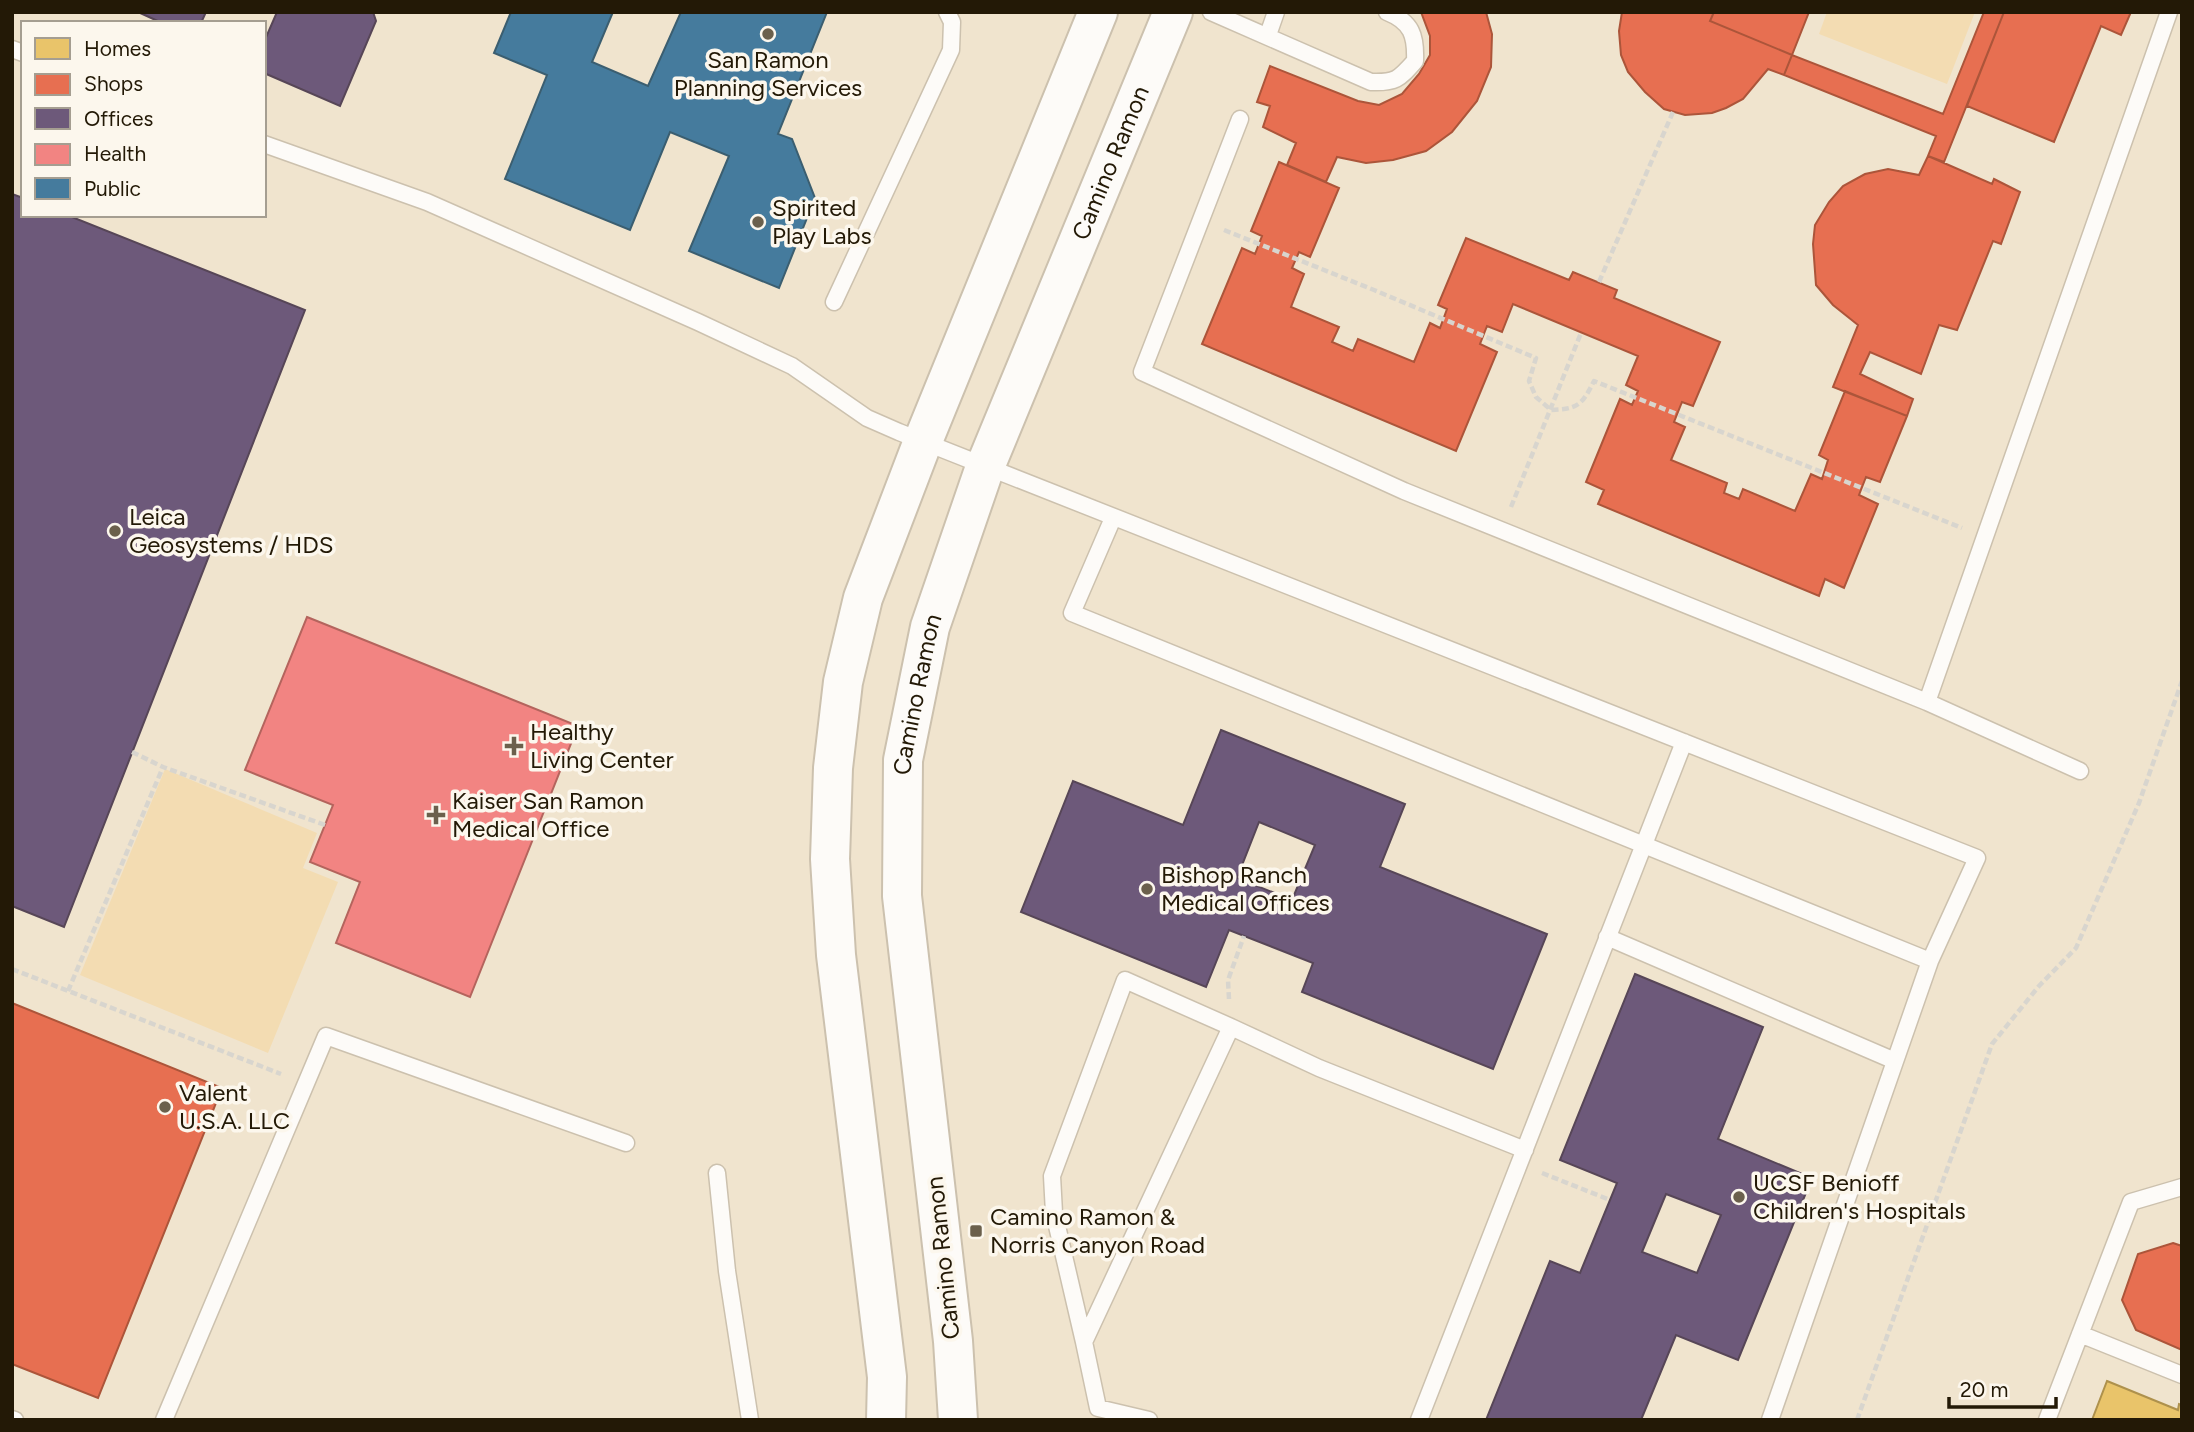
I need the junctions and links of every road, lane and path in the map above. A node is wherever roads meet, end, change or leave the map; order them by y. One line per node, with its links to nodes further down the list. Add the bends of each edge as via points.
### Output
1 (947, 12): 14 (lane, via 952,22 951,50)
2 (1098, 12): 17 (street)
3 (1173, 12): 18 (street, Camino Ramon)
4 (1211, 12): 8 (lane)
5 (1276, 12): 8 (lane)
6 (1387, 12): 8 (lane, via 1407,24 1415,42 1415,61 1390,83 1371,82)
7 (2169, 12): 21 (lane)
8 (1268, 35)
9 (1673, 111): 13 (path)
10 (1240, 119): 12 (lane)
11 (266, 145): 17 (lane, via 427,202 698,322 792,366 867,418)
12 (1201, 221): 16 (path, via 1536,358 1529,381 1536,397); 20 (lane, via 1142,372 1404,491)
13 (1599, 282)
14 (834, 302)
15 (1581, 333): 16 (path)
16 (1551, 410): 20 (path); 21 (path, via 1572,410 1585,400 1594,381)
17 (923, 441): 18 (lane); 49 (street, via 863,598 843,682 832,794 835,955 887,1377)
18 (985, 467): 19 (lane); 50 (street, Camino Ramon, via 930,626 904,760 902,896)
19 (1113, 518): 24 (lane); 29 (lane, via 1072,613)
20 (1502, 530): 23 (lane)
21 (1985, 537): 23 (lane)
22 (2182, 681): 54 (path, via 2138,803 2076,948 1992,1044)
23 (1927, 702): 27 (lane)
24 (1684, 742): 29 (lane); 32 (lane, via 1977,858)
25 (132, 752): 26 (path)
26 (163, 766): 28 (path); 34 (path)
27 (2080, 771)
28 (325, 825)
29 (1643, 845): 31 (lane); 32 (lane)
30 (1244, 936): 35 (path, via 1228,980)
31 (1607, 937): 36 (lane); 39 (lane)
32 (1930, 961): 36 (lane)
33 (12, 969): 34 (path)
34 (68, 991): 37 (path)
35 (1231, 1027): 39 (lane); 44 (lane); 44 (lane, via 1125,980 1052,1176 1054,1213)
36 (1895, 1062): 53 (lane)
37 (304, 1085): 38 (lane, via 326,1036); 47 (lane)
38 (626, 1143)
39 (1522, 1156): 42 (path); 52 (lane)
40 (717, 1173): 48 (lane)
41 (2182, 1187): 43 (lane, via 2131,1202)
42 (1610, 1200)
43 (2080, 1334): 45 (lane); 55 (lane)
44 (1084, 1342): 46 (lane)
45 (2182, 1375)
46 (1098, 1414): 51 (lane)
47 (164, 1420)
48 (750, 1420)
49 (886, 1420)
50 (958, 1420)
51 (1149, 1420)
52 (1419, 1420)
53 (1770, 1420)
54 (1857, 1420)
55 (2047, 1420)

